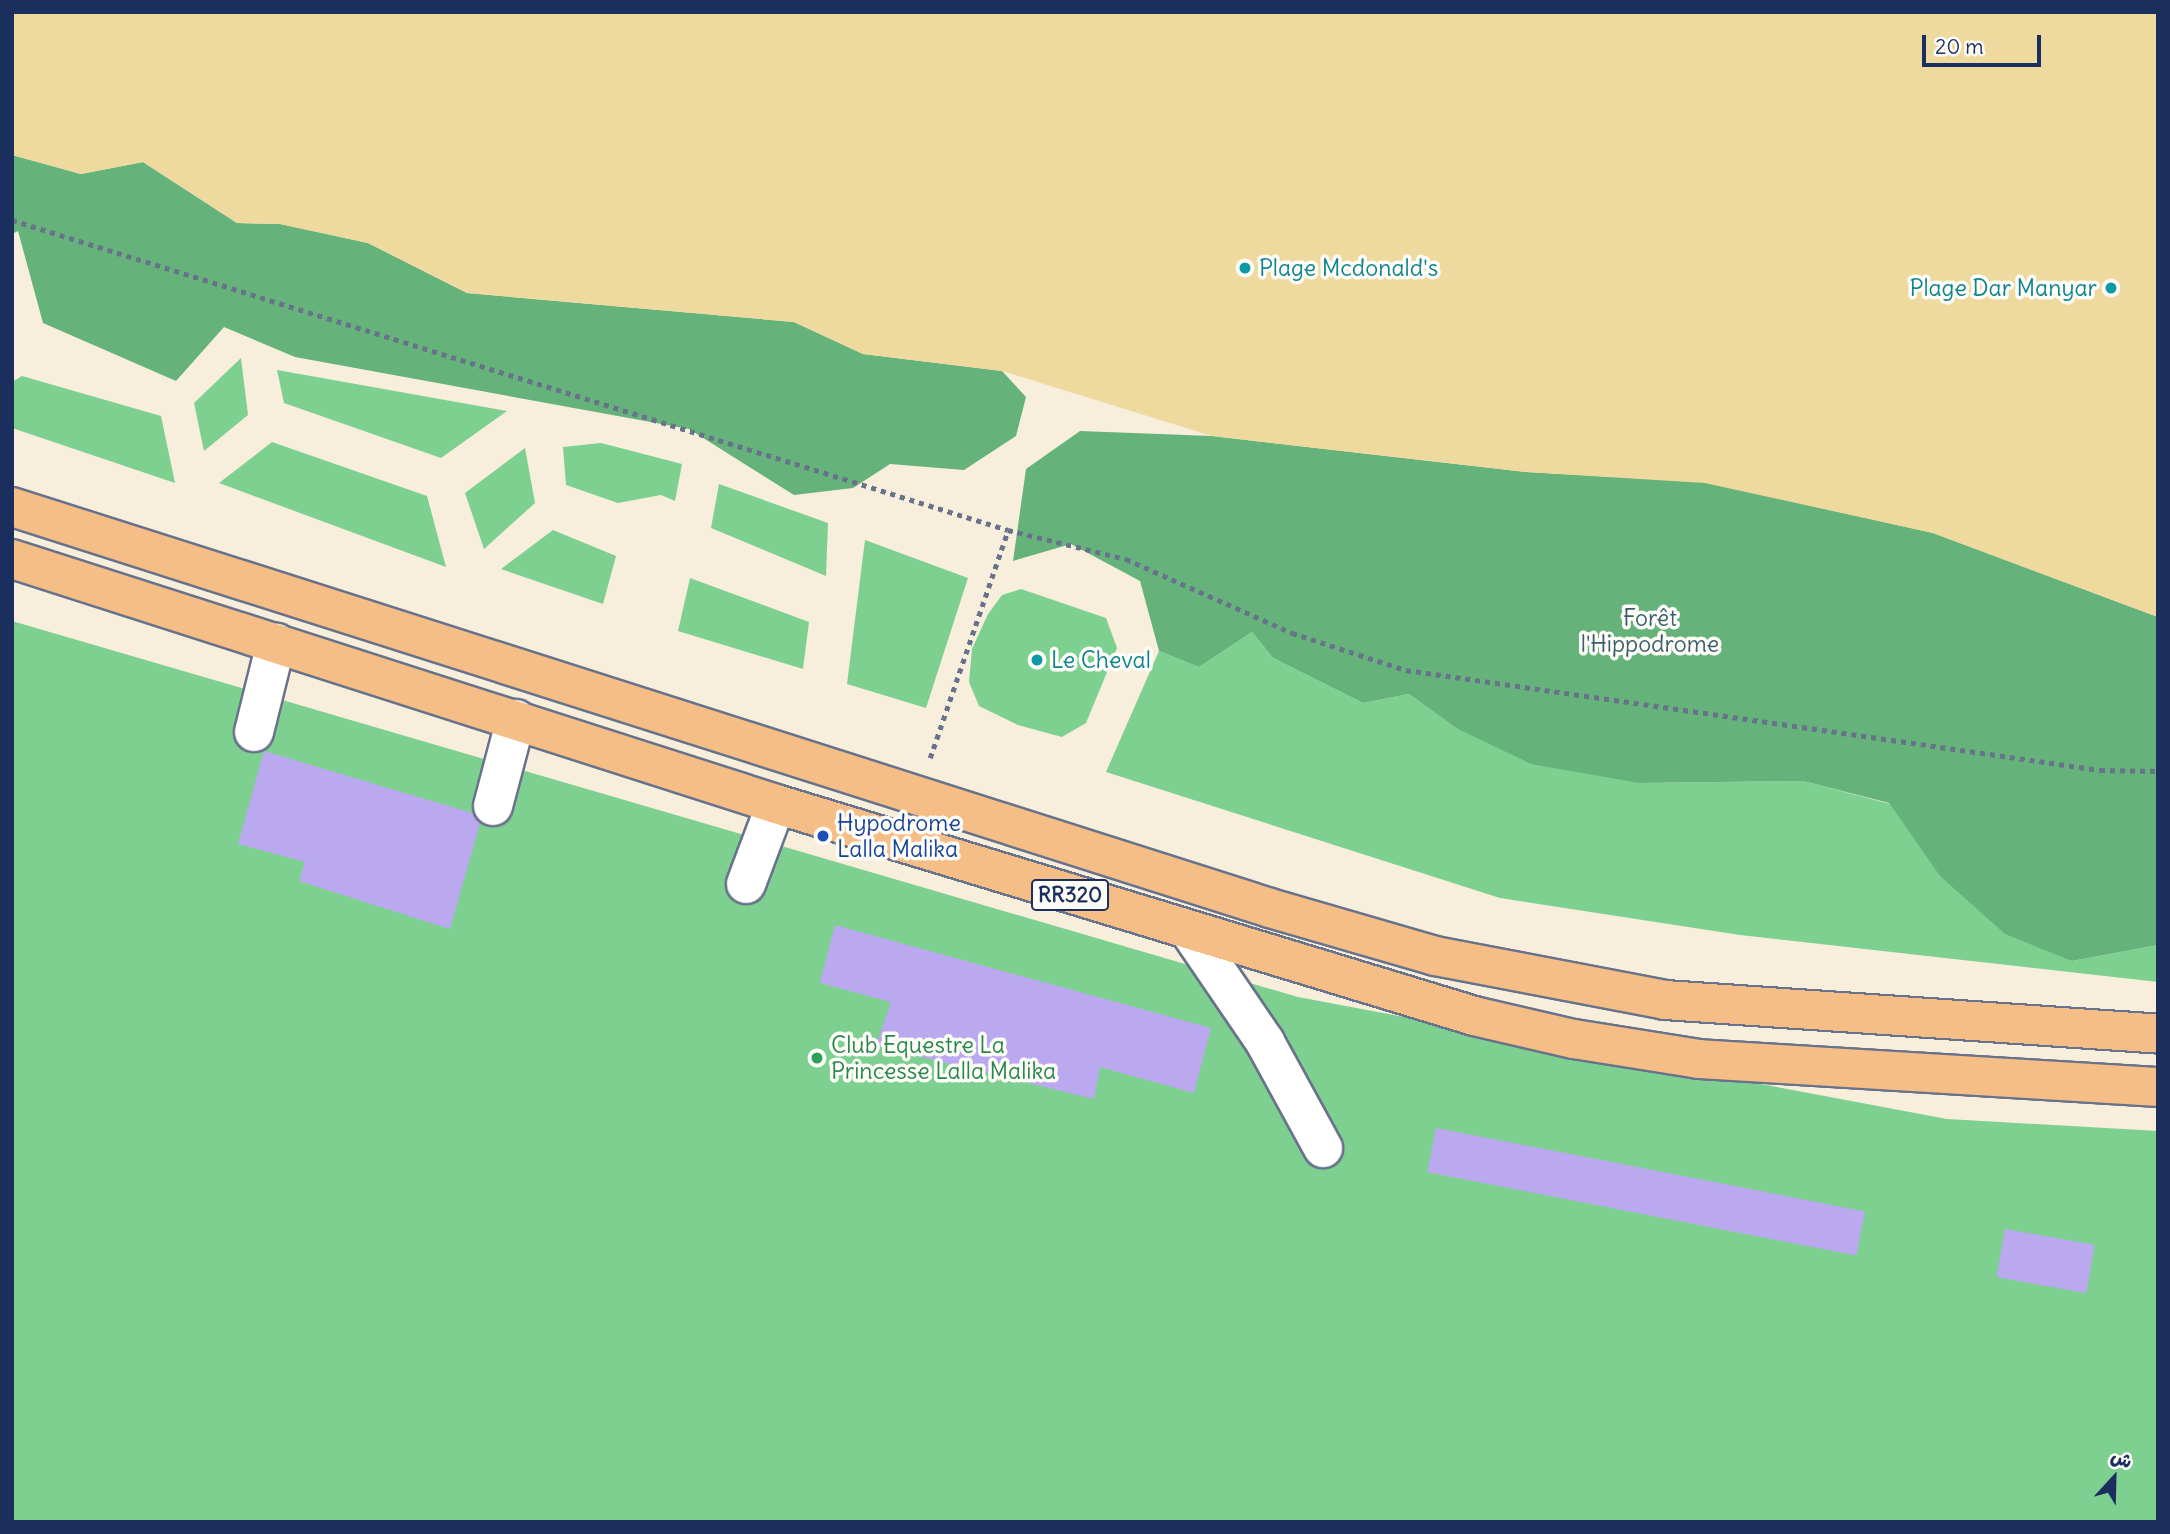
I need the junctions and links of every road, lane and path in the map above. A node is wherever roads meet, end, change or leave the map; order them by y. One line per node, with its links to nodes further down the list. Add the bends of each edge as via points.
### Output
1 (12, 220): 3 (path)
2 (12, 507): 9 (highway, RR320)
3 (1008, 530): 8 (path, via 1126,559 1292,633 1406,670 2100,770); 9 (path)
4 (12, 559): 5 (highway, RR320)
5 (276, 643): 6 (highway, RR320); 7 (street)
6 (516, 719): 10 (highway, RR320); 11 (street)
7 (254, 732)
8 (2158, 771)
9 (918, 794): 13 (highway, RR320)
10 (776, 804): 12 (street); 14 (highway, RR320)
11 (493, 806)
12 (746, 884)
13 (1270, 908): 15 (highway); 16 (highway, RR320, via 1435,956 1665,1000)
14 (1190, 932): 15 (highway, RR320); 18 (street, via 1265,1042)
15 (1259, 951): 17 (highway, RR320, via 1474,1016 1574,1039 1699,1059)
16 (2158, 1034)
17 (2158, 1087)
18 (1323, 1148)

